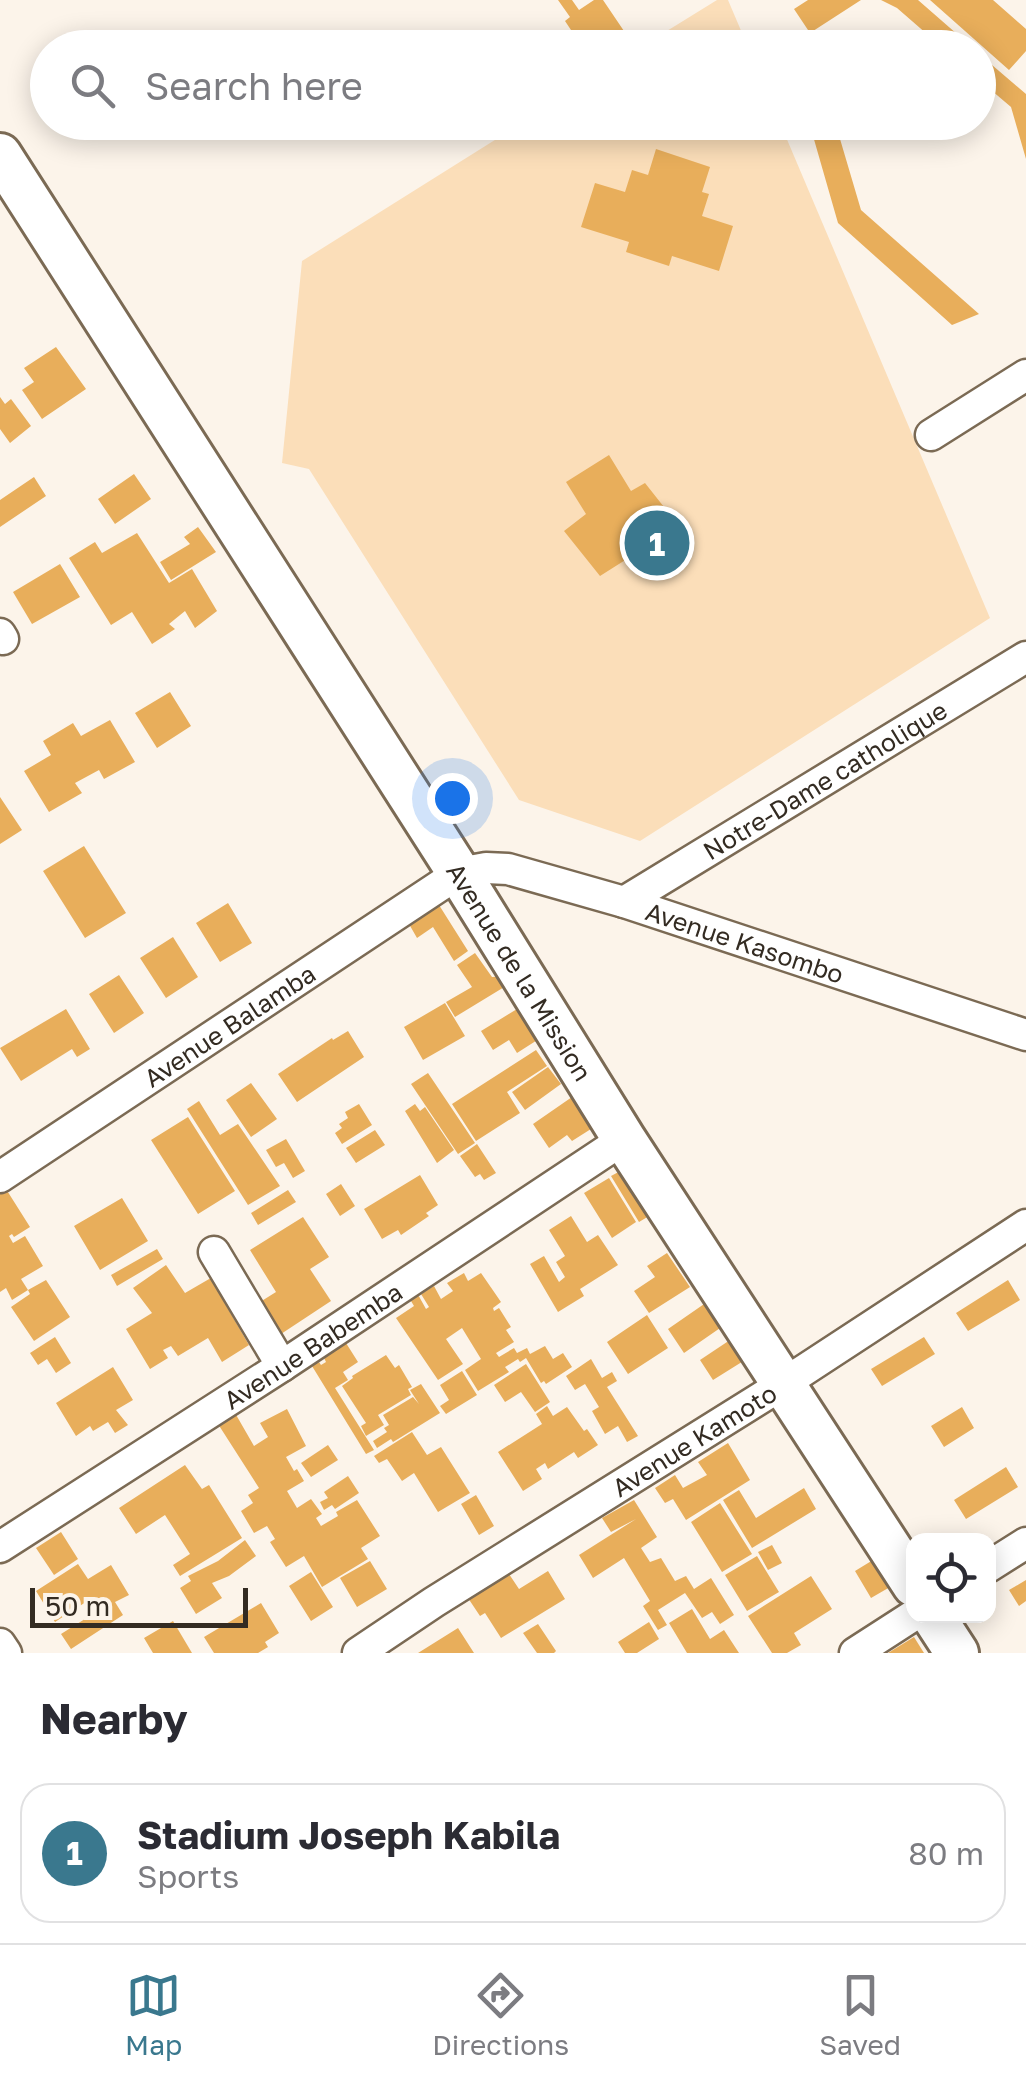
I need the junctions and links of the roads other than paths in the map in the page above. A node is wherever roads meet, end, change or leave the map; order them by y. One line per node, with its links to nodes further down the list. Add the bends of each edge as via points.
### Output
1 (0, 155): 5 (street, Avenue de la Mission)
2 (1026, 375): 3 (street)
3 (931, 435)
4 (1026, 657): 6 (street, Notre-Dame catholique)
5 (459, 872): 6 (street, Avenue Kasombo, via 508,869); 8 (street, Avenue de la Mission); 9 (street, Avenue Balamba)
6 (624, 902): 7 (street, Avenue Kasombo)
7 (1026, 1034)
8 (624, 1139): 12 (street, Avenue Babemba); 13 (street, Avenue de la Mission)
9 (0, 1177)
10 (1026, 1225): 13 (street, Avenue Kamoto)
11 (214, 1252): 12 (street)
12 (282, 1366): 15 (street, Avenue Babemba)
13 (784, 1384): 17 (street, Avenue de la Mission); 22 (street, Avenue Kamoto)
14 (1026, 1543): 16 (street)
15 (0, 1547)
16 (996, 1562)
17 (906, 1572)
18 (906, 1620): 23 (street)
19 (939, 1623): 24 (street)
20 (0, 1644): 21 (street)
21 (6, 1653)
22 (358, 1653)
23 (855, 1653)
24 (958, 1653)

